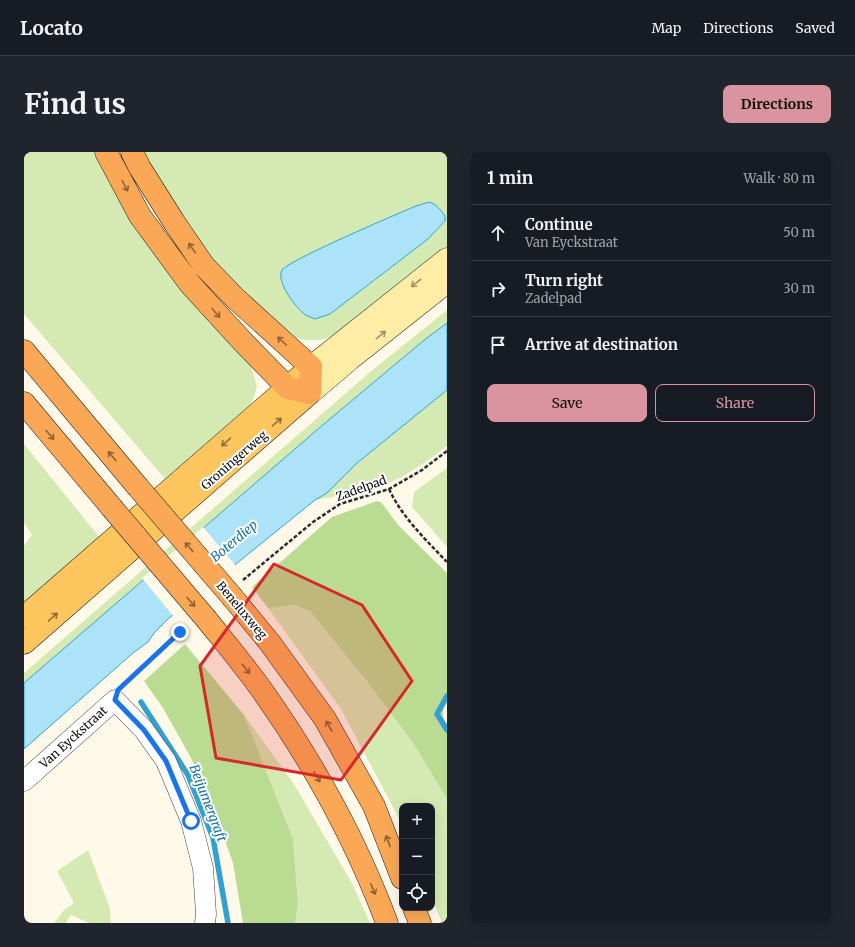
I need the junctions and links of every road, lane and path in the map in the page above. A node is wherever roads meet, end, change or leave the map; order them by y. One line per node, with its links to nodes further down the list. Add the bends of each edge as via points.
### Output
1 (106, 152): 8 (highway, one-way to 8, via 140,216 190,284)
2 (132, 152): 7 (highway, one-way to 2, via 204,266)
3 (447, 259): 6 (main road, Groningerweg, one-way to 6)
4 (447, 282): 6 (main road, Groningerweg, one-way to 4)
5 (24, 351): 20 (highway, Beneluxweg, one-way to 5, bridge, via 374,806 325,719 270,644)
6 (344, 352): 7 (main road, Groningerweg); 9 (main road, Groningerweg)
7 (311, 367): 8 (main road, Groningerweg); 9 (highway)
8 (288, 388): 9 (highway); 15 (main road, Groningerweg, one-way to 15)
9 (310, 393): 17 (main road, Groningerweg, one-way to 9)
10 (24, 403): 23 (highway, one-way to 23, bridge, via 207,620 262,690 302,752 352,842)
11 (447, 451): 12 (path, Zadelpad, via 422,470)
12 (389, 489): 13 (path, via 417,530); 14 (path, Zadelpad, via 340,504 312,522)
13 (447, 562)
14 (248, 577)
15 (24, 617)
16 (180, 632): 18 (path, via 118,690)
17 (24, 643)
18 (115, 700): 19 (street, Van Eyckstraat); 22 (street, Van Eyckstraat, via 144,730 166,761 191,821 203,868)
19 (24, 781)
20 (401, 875)
21 (415, 911): 24 (highway)
22 (205, 923)
23 (387, 923)
24 (420, 923)

